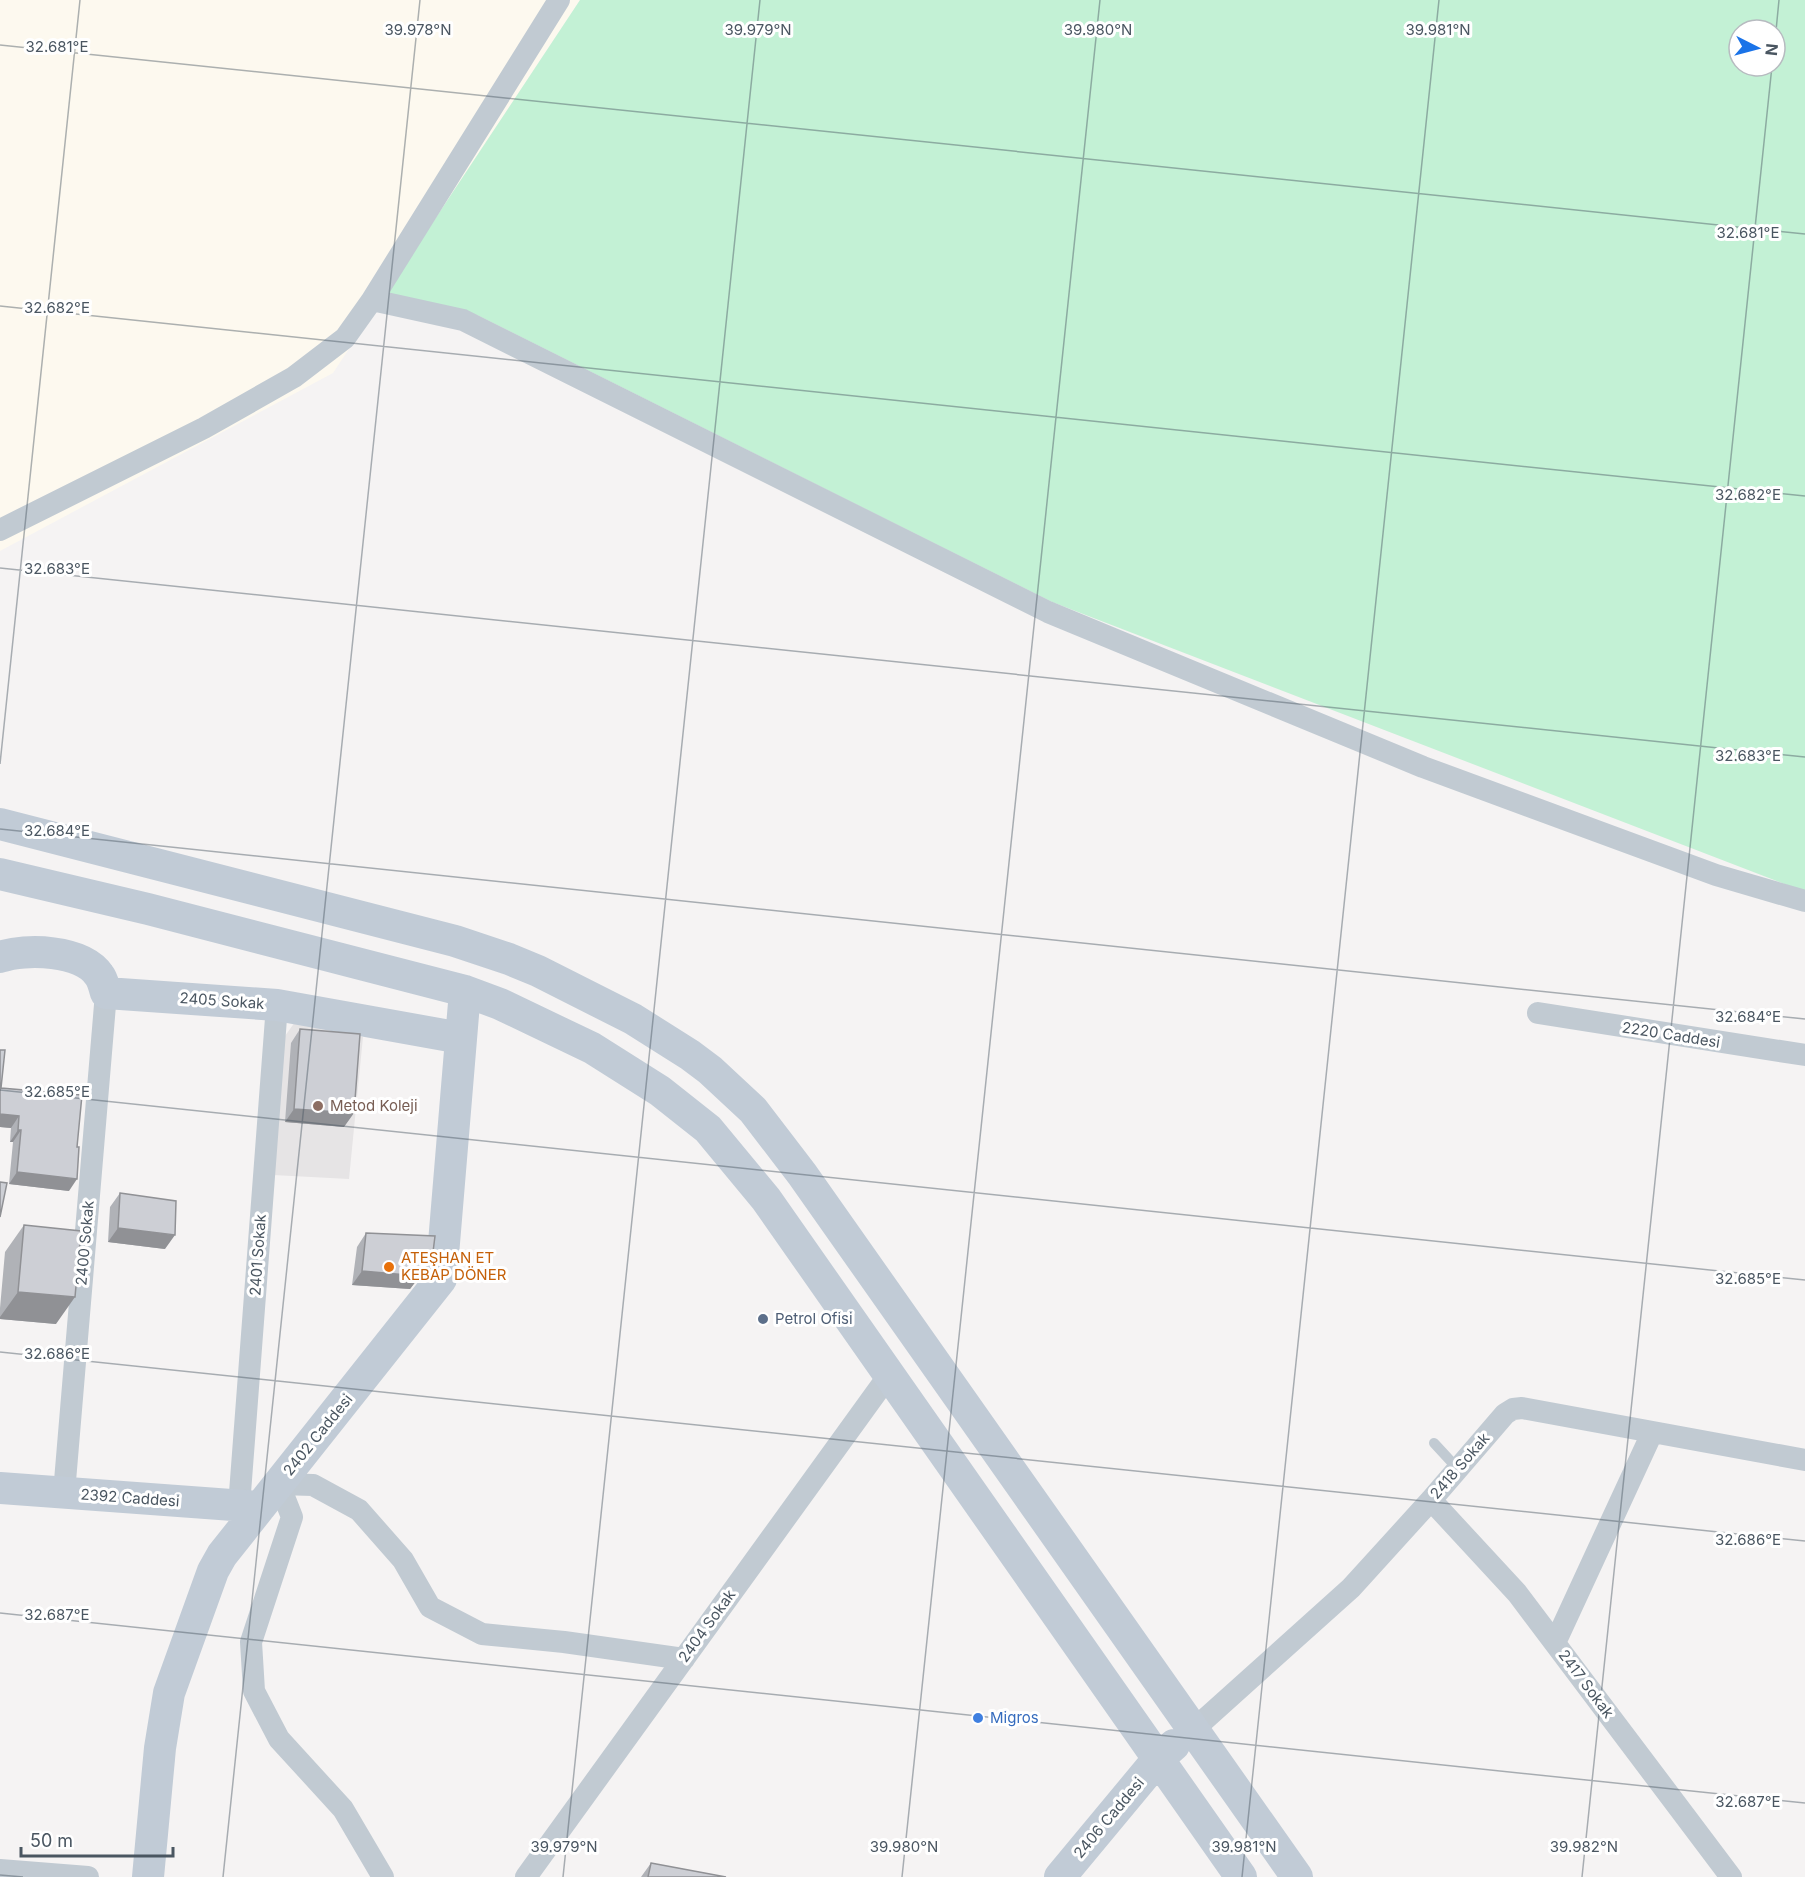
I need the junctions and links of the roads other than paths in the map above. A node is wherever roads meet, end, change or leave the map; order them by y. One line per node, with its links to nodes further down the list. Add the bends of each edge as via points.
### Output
1 (559, 0): 2 (street)
2 (372, 300): 3 (street, via 345,338 294,377 204,428); 6 (street, via 463,320 1048,612 1423,767 1716,875)
3 (0, 530)
4 (0, 824): 25 (main road, via 509,958 633,1019 704,1065 753,1110 802,1174)
5 (0, 874): 8 (main road)
6 (1805, 902)
7 (0, 957): 9 (main road, via 30,951 75,959 91,966)
8 (465, 991): 12 (main road, 2402 Caddesi); 14 (main road, via 592,1048 660,1091 708,1129 766,1199)
9 (106, 993): 10 (main road, 2405 Sokak); 20 (street, 2400 Sokak)
10 (277, 1005): 12 (main road, 2405 Sokak); 21 (street, 2401 Sokak)
11 (1538, 1013): 13 (street, 2220 Caddesi)
12 (461, 1038): 21 (main road, 2402 Caddesi, via 441,1279)
13 (1805, 1056)
14 (889, 1375): 24 (street, 2404 Sokak); 26 (main road)
15 (1652, 1433): 17 (street, 2418 Sokak); 18 (street, 2418 Sokak, via 1513,1409); 23 (street)
16 (1434, 1443): 18 (lane)
17 (1805, 1460)
18 (1458, 1469): 22 (street, 2418 Sokak)
19 (0, 1488): 20 (main road, 2392 Caddesi)
20 (64, 1493): 21 (main road, 2392 Caddesi)
21 (259, 1499): 24 (street, via 313,1485 359,1510 403,1560 430,1607 482,1634); 29 (main road, 2402 Caddesi, via 217,1563 169,1693); 30 (street, via 292,1517 251,1642 254,1691 279,1739 343,1809)
22 (1431, 1500): 23 (street, 2417 Sokak, via 1517,1593); 25 (street, 2418 Sokak, via 1351,1588)
23 (1555, 1643): 35 (street, 2417 Sokak)
24 (684, 1659): 31 (street, 2404 Sokak)
25 (1193, 1730): 26 (main road, 2406 Caddesi); 34 (main road)
26 (1158, 1759): 32 (main road, 2406 Caddesi); 33 (main road)
27 (0, 1870): 28 (street)
28 (88, 1877)
29 (148, 1877)
30 (383, 1877)
31 (526, 1877)
32 (1060, 1877)
33 (1241, 1877)
34 (1297, 1877)
35 (1731, 1877)

